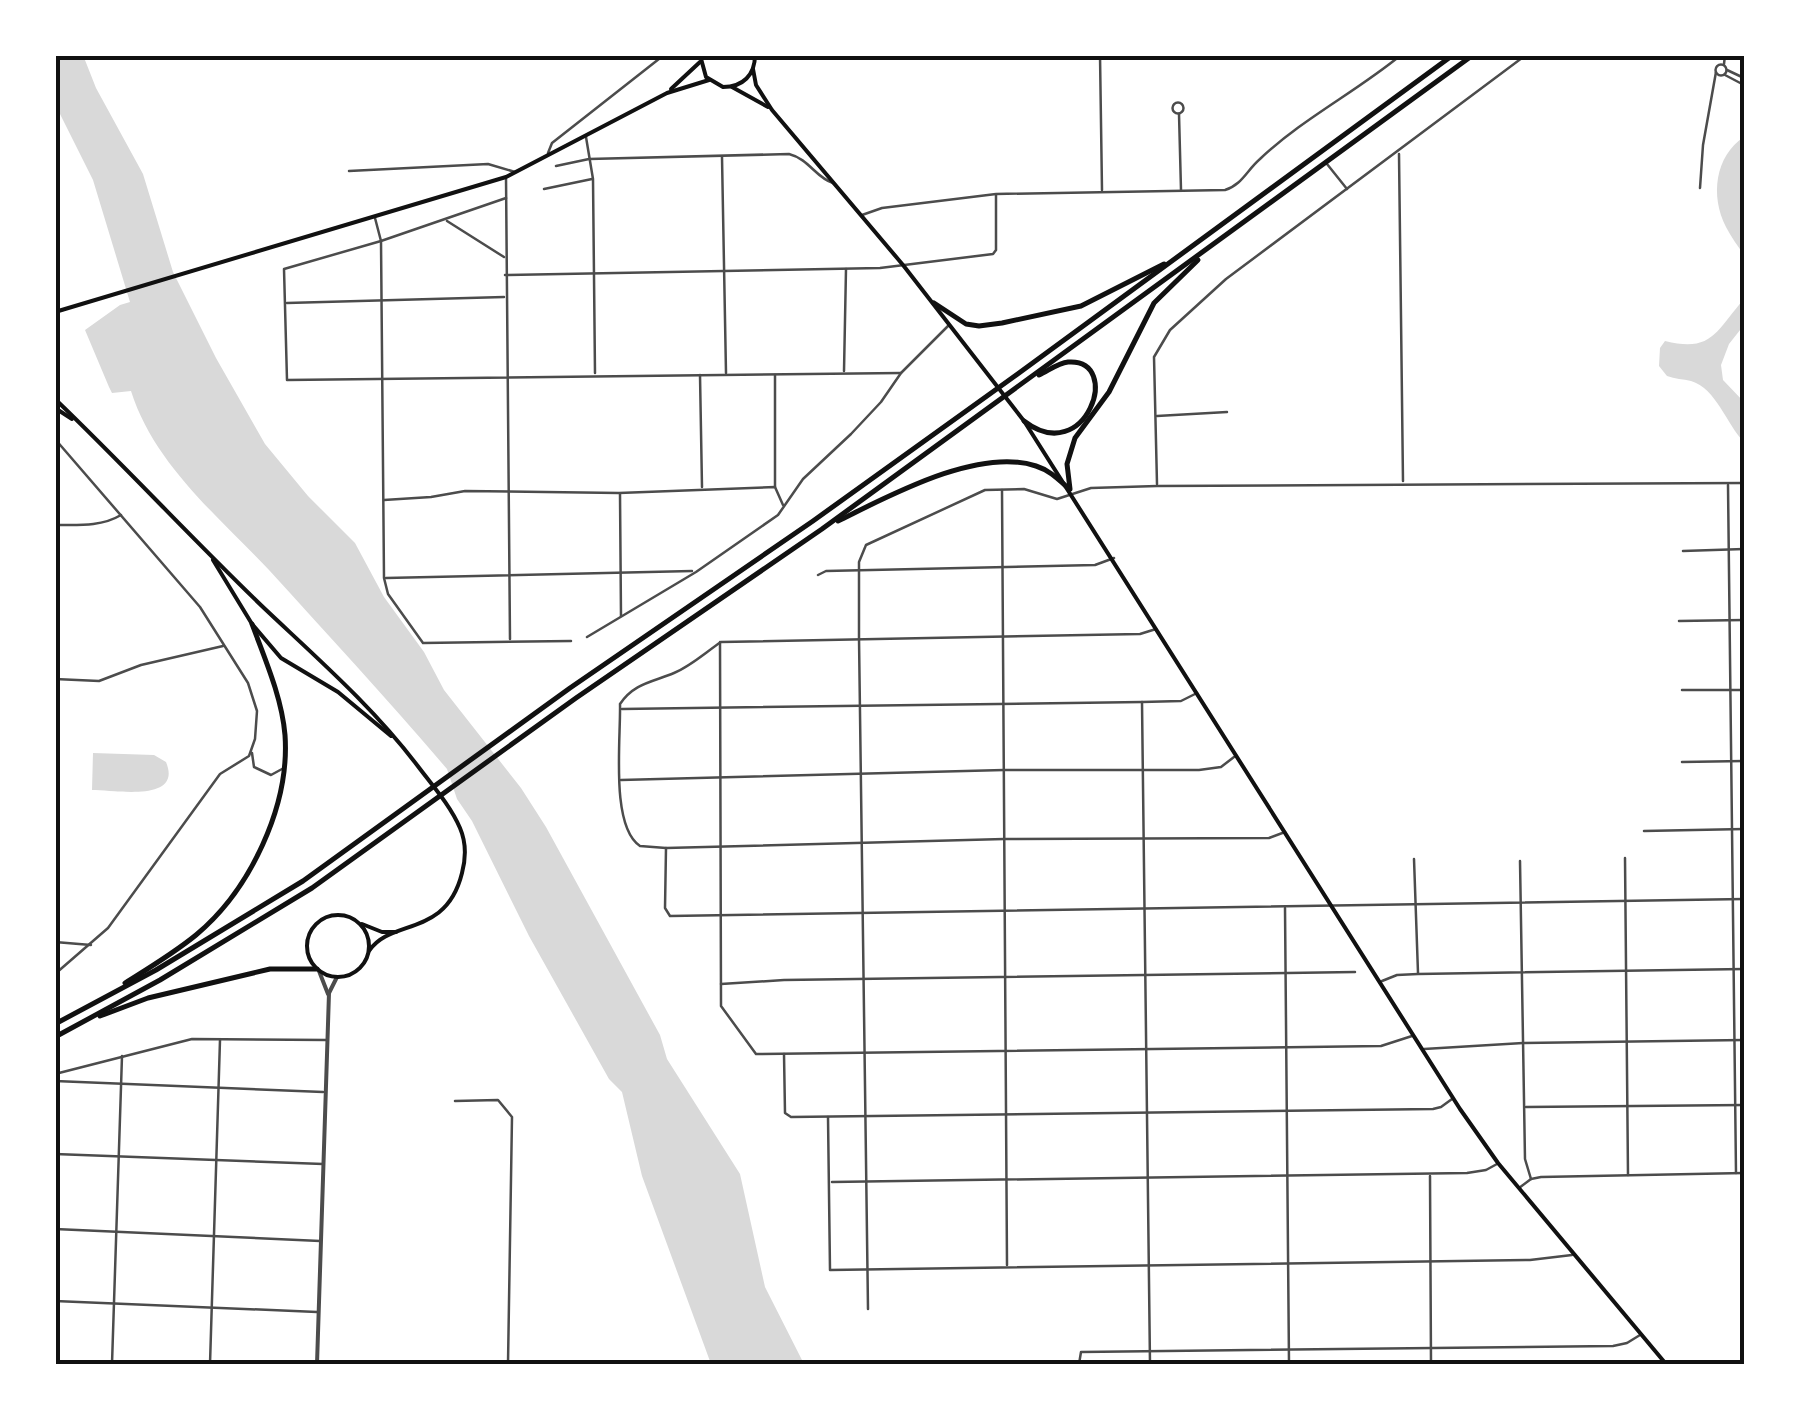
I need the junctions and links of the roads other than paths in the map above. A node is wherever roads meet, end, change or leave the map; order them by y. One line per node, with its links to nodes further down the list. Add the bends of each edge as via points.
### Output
1 (664, 55): 24 (street, via 552,143)
2 (755, 55): 12 (main road)
3 (1100, 55): 37 (street)
4 (1401, 55): 38 (street, via 1260,158 1238,184)
5 (1453, 55): 46 (highway)
6 (1473, 55): 27 (highway)
7 (1526, 55): 23 (street)
8 (1717, 55): 11 (street)
9 (1725, 55): 13 (street)
10 (700, 58): 16 (main road); 19 (main road)
11 (1718, 65): 13 (street); 14 (street)
12 (754, 69): 18 (main road); 20 (main road)
13 (1724, 70): 14 (street); 15 (street); 17 (street)
14 (1716, 72): 34 (street)
15 (1744, 78)
16 (709, 80): 18 (main road); 19 (main road)
17 (1744, 86)
18 (732, 87): 20 (main road)
19 (668, 93): 22 (main road)
20 (772, 110): 33 (main road)
21 (1178, 114): 38 (street)
22 (586, 137): 24 (main road); 26 (street)
23 (1399, 151): 36 (street); 75 (street)
24 (546, 156): 30 (main road)
25 (722, 156): 26 (street); 33 (street, via 796,156); 49 (street)
26 (590, 159): 28 (street); 32 (street)
27 (1325, 162): 36 (street); 45 (highway)
28 (556, 166)
29 (349, 170): 30 (street, via 488,164)
30 (515, 172): 31 (main road)
31 (506, 177): 40 (street); 42 (main road)
32 (593, 179): 35 (street); 51 (street)
33 (836, 183): 41 (main road)
34 (1700, 188)
35 (544, 189)
36 (1348, 190): 71 (street, via 1217,286 1164,338 1154,357)
37 (1102, 192): 38 (street); 39 (street)
38 (1181, 192)
39 (996, 194): 41 (street); 48 (street, via 992,254)
40 (506, 198): 43 (street); 47 (street)
41 (862, 215): 48 (main road)
42 (375, 218): 44 (street); 57 (main road)
43 (446, 220): 44 (street); 47 (street)
44 (382, 241): 54 (street); 55 (street, via 284,268)
45 (1210, 247): 66 (highway); 83 (highway, via 1154,303 1109,392 1075,438 1067,464)
46 (1188, 250): 56 (highway, via 1096,300 1035,318 979,326); 181 (highway, via 303,881)
47 (505, 257): 52 (street)
48 (904, 265): 50 (street); 56 (main road)
49 (724, 268): 50 (street); 51 (street); 60 (street)
50 (846, 268): 61 (street)
51 (595, 271): 52 (street); 62 (street)
52 (505, 275): 53 (street)
53 (505, 297): 54 (street); 65 (street)
54 (382, 300): 55 (street); 67 (street)
55 (284, 303): 67 (street, via 288,380)
56 (934, 303): 58 (main road)
57 (56, 311)
58 (950, 324): 59 (street); 72 (main road)
59 (901, 372): 61 (street); 86 (street, via 871,413 802,479)
60 (726, 373): 63 (street); 64 (street)
61 (844, 373): 64 (street)
62 (595, 374): 63 (street); 65 (street)
63 (700, 374): 81 (street)
64 (775, 374): 79 (street)
65 (507, 377): 67 (street); 80 (street)
66 (1031, 378): 72 (highway, via 1074,363 1092,373 1098,390 1092,408 1062,433 1042,432); 89 (highway)
67 (384, 379): 85 (street)
68 (55, 399): 73 (main road)
69 (55, 408): 73 (main road)
70 (1227, 412): 71 (street)
71 (1156, 416): 78 (street)
72 (1024, 421): 83 (main road)
73 (87, 430): 90 (main road)
74 (55, 439): 87 (street)
75 (1403, 483): 76 (street); 78 (street)
76 (1728, 483): 77 (street); 92 (street)
77 (1744, 483)
78 (1158, 486): 83 (street)
79 (776, 487): 81 (street); 86 (street)
80 (508, 490): 84 (street); 85 (street); 99 (street)
81 (702, 490): 84 (street)
82 (1002, 490): 83 (street, via 1056,499); 95 (street); 96 (street, via 978,492 866,545)
83 (1072, 492): 89 (highway, via 1033,464 980,466 919,482); 94 (main road)
84 (620, 493): 97 (street)
85 (383, 500): 101 (street)
86 (783, 509): 98 (street)
87 (121, 515): 88 (street, via 95,524); 114 (street, via 200,607)
88 (55, 524)
89 (822, 530): 183 (highway, via 312,888)
90 (202, 546): 106 (main road); 125 (main road)
91 (1744, 549): 92 (street)
92 (1729, 550): 93 (street); 103 (street)
93 (1684, 551)
94 (1114, 558): 95 (street, via 1103,565); 107 (main road)
95 (1002, 566): 96 (street); 109 (street)
96 (859, 571): 100 (street); 110 (street)
97 (620, 572): 98 (street); 99 (street); 102 (street)
98 (696, 572): 102 (street)
99 (510, 574): 101 (street); 111 (street)
100 (818, 575)
101 (384, 578): 111 (street, via 423,643)
102 (621, 618): 108 (street)
103 (1730, 620): 104 (street); 105 (street); 117 (street)
104 (1744, 620)
105 (1678, 621)
106 (252, 624): 125 (main road, via 286,662 338,692); 131 (highway, via 282,717)
107 (1157, 628): 109 (street, via 1144,634); 119 (main road)
108 (587, 637)
109 (1001, 637): 110 (street); 121 (street)
110 (859, 638): 113 (street); 122 (street)
111 (510, 641): 112 (street)
112 (571, 641)
113 (720, 642): 123 (street); 124 (street, via 674,673 632,690)
114 (223, 646): 115 (street, via 100,681); 126 (street, via 248,683 257,711)
115 (55, 678)
116 (1682, 690): 117 (street)
117 (1731, 690): 118 (street); 130 (street)
118 (1744, 690)
119 (1198, 692): 120 (street, via 1181,701); 127 (main road)
120 (1142, 702): 121 (street); 133 (street)
121 (1002, 703): 122 (street); 132 (street)
122 (860, 706): 123 (street); 134 (street)
123 (718, 708): 124 (street); 135 (street)
124 (620, 709): 136 (street)
125 (402, 746): 161 (main road, via 458,824 465,856 450,901)
126 (252, 750): 131 (street, via 260,773 271,776); 163 (street, via 220,774)
127 (1237, 755): 133 (street, via 1211,770); 140 (main road)
128 (1744, 761): 130 (street)
129 (1682, 762): 130 (street)
130 (1732, 762): 137 (street)
131 (283, 768): 181 (highway, via 263,842 215,918)
132 (1004, 770): 133 (street); 134 (street); 142 (street)
133 (1143, 770): 141 (street)
134 (860, 774): 135 (street); 143 (street)
135 (721, 777): 136 (street); 144 (street)
136 (620, 780): 145 (street, via 623,818 636,845)
137 (1732, 829): 138 (street); 139 (street); 149 (street)
138 (1744, 829)
139 (1644, 831)
140 (1285, 832): 141 (street, via 1269,838); 155 (main road)
141 (1144, 839): 142 (street); 156 (street)
142 (1004, 840): 143 (street); 157 (street)
143 (862, 843): 144 (street); 158 (street)
144 (723, 847): 145 (street); 159 (street)
145 (666, 848): 159 (street, via 670,916)
146 (1625, 858): 151 (street)
147 (1414, 859): 153 (street)
148 (1520, 860): 152 (street)
149 (1733, 899): 150 (street); 151 (street); 165 (street)
150 (1744, 899)
151 (1625, 900): 152 (street); 168 (street)
152 (1520, 902): 153 (street); 170 (street)
153 (1415, 904): 155 (street); 173 (street)
154 (1285, 906): 155 (street); 156 (street); 172 (street)
155 (1332, 906): 178 (main road)
156 (1144, 908): 157 (street); 174 (street)
157 (1004, 909): 158 (street); 176 (street)
158 (863, 912): 159 (street); 177 (street)
159 (723, 914): 179 (street)
160 (359, 922): 161 (main road, via 382,932); 164 (main road); 167 (main road, via 338,914 317,922 307,942)
161 (405, 931): 164 (main road, via 383,938)
162 (55, 942): 163 (street)
163 (92, 945): 171 (street)
164 (369, 952): 175 (main road, via 358,970)
165 (1734, 969): 166 (street); 168 (street); 188 (street)
166 (1744, 969)
167 (318, 970): 175 (main road); 180 (street); 183 (highway, via 264,970 148,998)
168 (1626, 970): 170 (street); 191 (street)
169 (1354, 972): 172 (street)
170 (1522, 972): 173 (street); 190 (street)
171 (55, 974)
172 (1286, 974): 174 (street); 192 (street)
173 (1418, 974): 178 (street)
174 (1145, 975): 176 (street); 193 (street)
175 (337, 977): 180 (street)
176 (1004, 977): 177 (street); 195 (street)
177 (863, 979): 179 (street); 197 (street)
178 (1380, 982): 184 (main road)
179 (720, 984): 196 (street, via 720,1006 756,1054)
180 (329, 999): 187 (street)
181 (92, 1005): 182 (highway)
182 (55, 1024)
183 (70, 1029): 185 (highway)
184 (1414, 1035): 192 (street, via 1386,1046); 194 (main road)
185 (55, 1037)
186 (220, 1040): 187 (street); 198 (street, via 192,1039); 202 (street)
187 (328, 1040): 203 (street)
188 (1735, 1040): 189 (street); 191 (street); 206 (street)
189 (1744, 1040)
190 (1523, 1043): 191 (street); 194 (street); 209 (street)
191 (1628, 1043): 208 (street)
192 (1287, 1046): 193 (street); 210 (street)
193 (1146, 1048): 195 (street); 211 (street)
194 (1422, 1049): 204 (main road)
195 (1005, 1050): 197 (street); 212 (street)
196 (784, 1054): 197 (street); 213 (street, via 785,1112)
197 (864, 1054): 214 (street)
198 (122, 1056): 199 (street); 201 (street)
199 (55, 1074)
200 (55, 1081): 201 (street)
201 (121, 1084): 202 (street); 216 (street)
202 (218, 1087): 203 (street); 217 (street)
203 (326, 1092): 219 (street)
204 (1453, 1098): 210 (street, via 1441,1108); 218 (main road)
205 (456, 1101): 253 (street, via 498,1100 512,1117)
206 (1736, 1105): 207 (street); 208 (street); 223 (street)
207 (1744, 1105)
208 (1628, 1106): 209 (street); 224 (street)
209 (1525, 1107): 227 (street)
210 (1287, 1110): 211 (street); 222 (street)
211 (1147, 1114): 212 (street); 225 (street)
212 (1006, 1116): 214 (street); 226 (street)
213 (828, 1117): 214 (street); 229 (street)
214 (865, 1117): 228 (street)
215 (55, 1154): 216 (street)
216 (120, 1156): 217 (street); 232 (street)
217 (216, 1160): 219 (street); 233 (street)
218 (1498, 1163): 220 (street, via 1467,1173); 230 (main road)
219 (324, 1164): 234 (street)
220 (1430, 1173): 222 (street); 236 (street)
221 (1744, 1173): 223 (street)
222 (1288, 1174): 225 (street); 237 (street)
223 (1736, 1174): 224 (street)
224 (1628, 1175): 227 (street)
225 (1148, 1177): 226 (street); 238 (street)
226 (1006, 1179): 228 (street); 239 (street)
227 (1531, 1179): 230 (street)
228 (866, 1181): 229 (street); 240 (street)
229 (830, 1182): 240 (street, via 830,1270)
230 (1518, 1188): 235 (main road)
231 (55, 1229): 232 (street)
232 (117, 1231): 233 (street); 242 (street)
233 (214, 1235): 234 (street); 243 (street)
234 (321, 1241): 245 (street)
235 (1574, 1254): 236 (street); 246 (main road)
236 (1430, 1261): 237 (street); 247 (street)
237 (1288, 1263): 238 (street); 248 (street)
238 (1148, 1264): 239 (street); 249 (street)
239 (1007, 1267): 240 (street)
240 (868, 1269): 244 (street)
241 (55, 1302): 242 (street)
242 (114, 1303): 243 (street); 250 (street)
243 (211, 1308): 245 (street); 251 (street)
244 (868, 1309)
245 (319, 1312): 252 (street)
246 (1641, 1334): 247 (street, via 1613,1346); 258 (main road)
247 (1430, 1347): 248 (street); 257 (street)
248 (1289, 1349): 249 (street); 256 (street)
249 (1150, 1351): 254 (street, via 1082,1352); 255 (street)
250 (112, 1364)
251 (210, 1364)
252 (317, 1364)
253 (508, 1364)
254 (1079, 1364)
255 (1150, 1364)
256 (1290, 1364)
257 (1431, 1364)
258 (1666, 1364)

